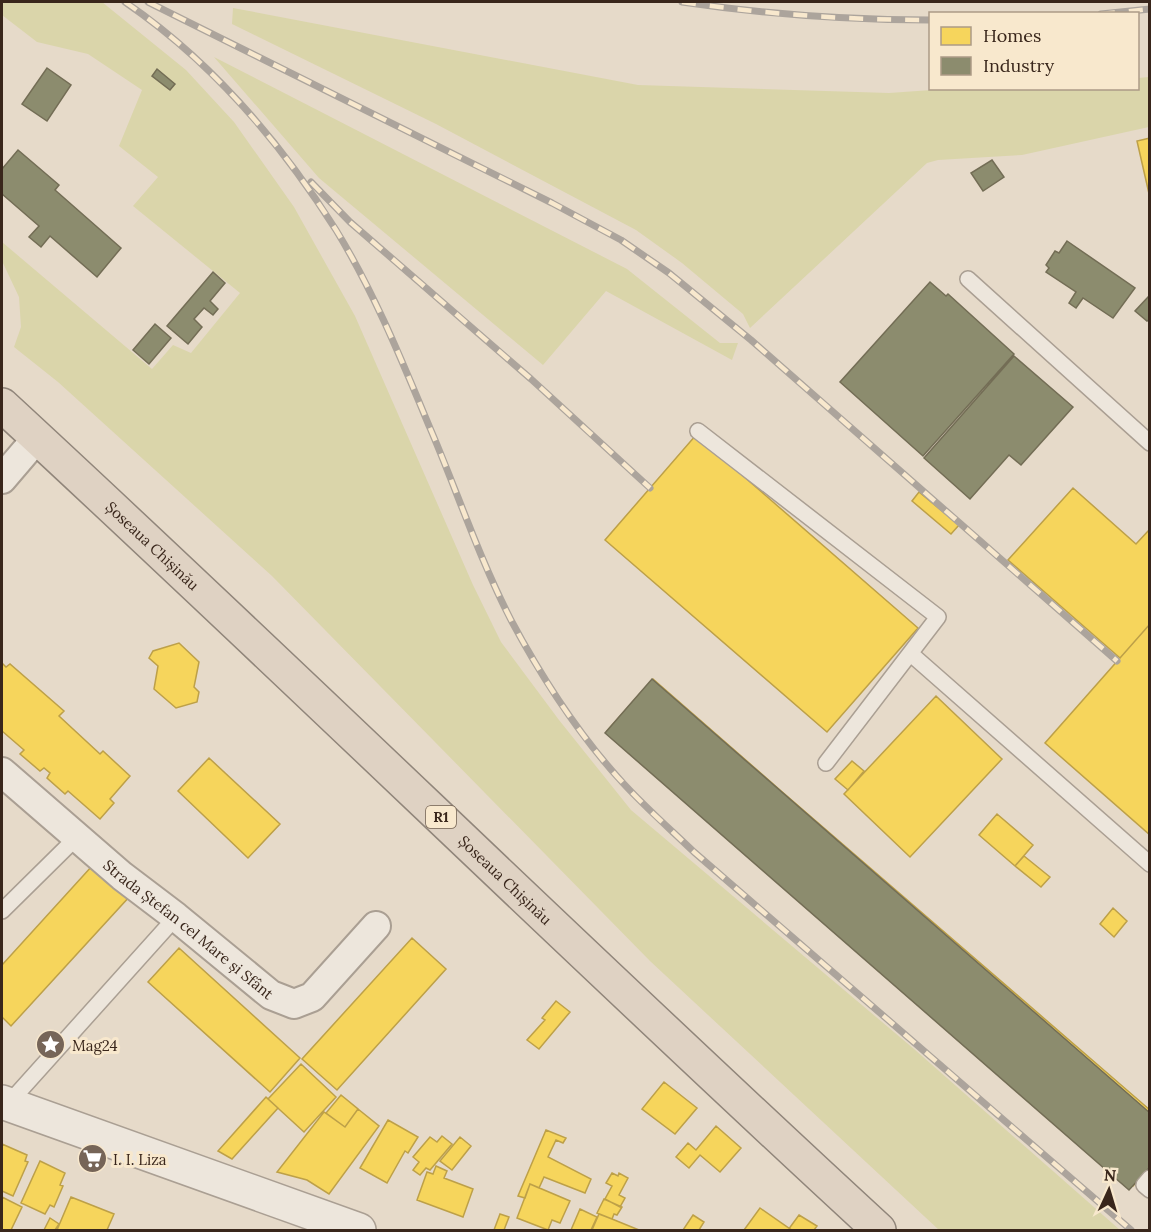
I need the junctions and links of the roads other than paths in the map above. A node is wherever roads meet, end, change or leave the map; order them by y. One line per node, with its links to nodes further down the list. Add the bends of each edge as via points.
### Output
1 (968, 279): 5 (lane)
2 (2, 405): 4 (highway, Șoseaua Chișinău / R1)
3 (698, 430): 7 (lane, via 938,617)
4 (37, 438): 6 (street); 19 (highway, Șoseaua Chișinău / R1)
5 (1149, 443)
6 (2, 479)
7 (911, 654): 8 (lane); 11 (lane)
8 (826, 763)
9 (2, 772): 10 (street, Strada Ștefan cel Mare și Sfânt)
10 (77, 837): 12 (lane); 13 (street, Strada Ștefan cel Mare și Sfânt)
11 (1149, 864)
12 (2, 911)
13 (176, 916): 14 (street, Strada Ștefan cel Mare și Sfânt, via 271,995 294,1004 312,997); 15 (lane)
14 (376, 926)
15 (5, 1103): 18 (street)
16 (1149, 1178): 17 (lane, via 1144,1185)
17 (1149, 1190)
18 (359, 1230)
19 (879, 1230)

